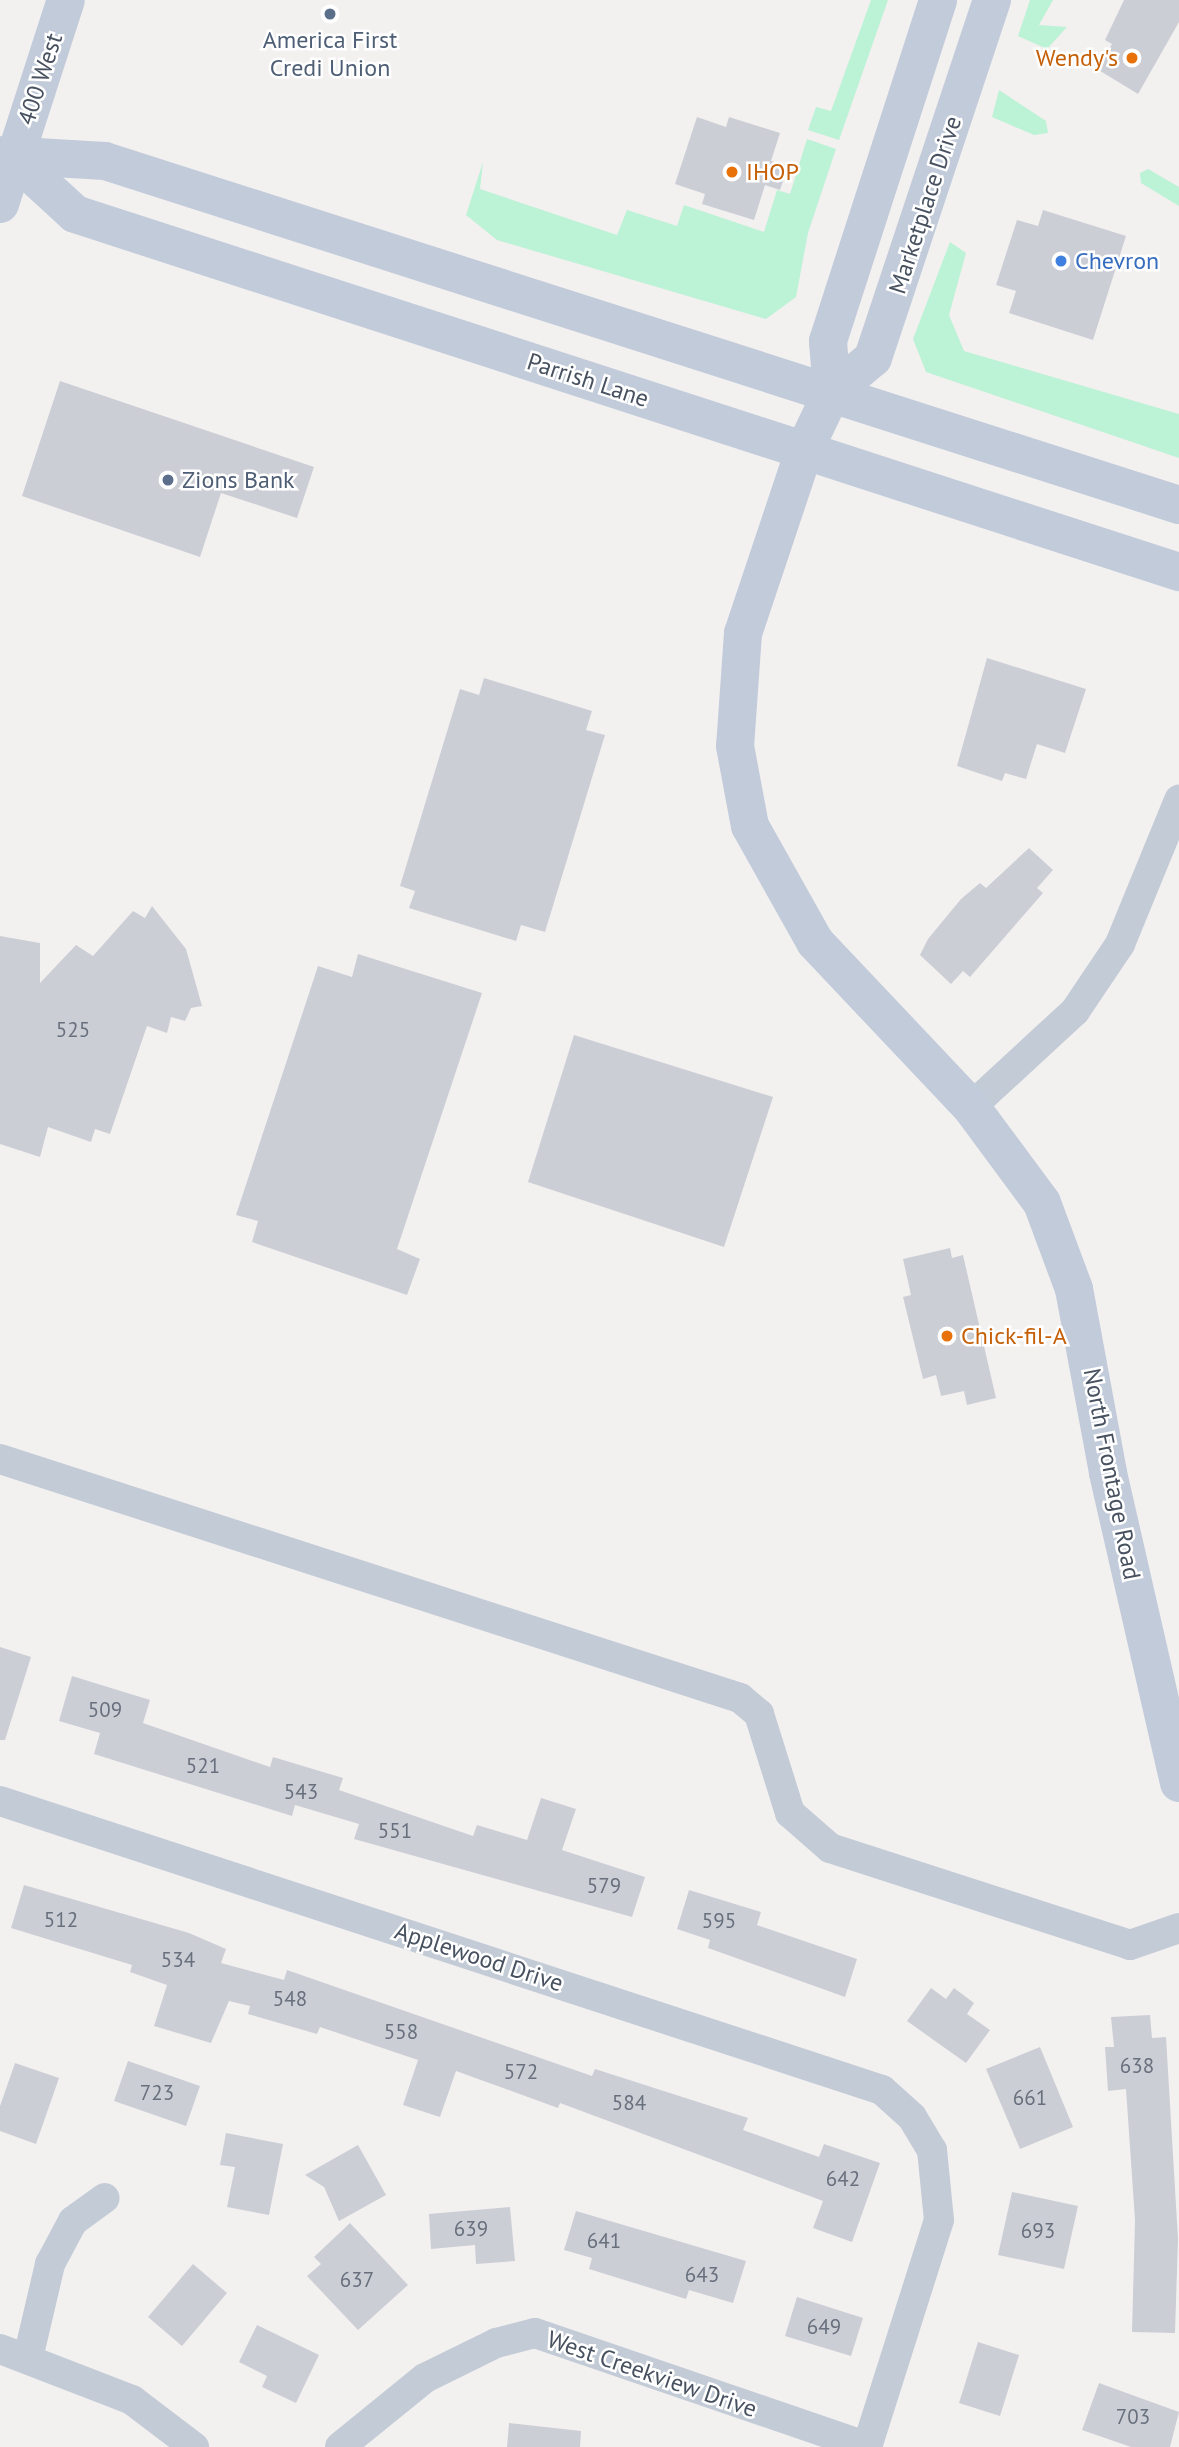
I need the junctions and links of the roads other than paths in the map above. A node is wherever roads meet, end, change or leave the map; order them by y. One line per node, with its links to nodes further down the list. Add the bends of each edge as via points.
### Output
1 (66, 0): 4 (main road, 400 West)
2 (938, 0): 6 (main road, Marketplace Drive, via 828,341)
3 (992, 0): 6 (main road, Marketplace Drive, via 873,358)
4 (7, 156): 5 (main road, 400 West); 6 (main road, via 105,161); 7 (main road, Parrish Lane, via 75,214)
5 (0, 204)
6 (832, 392): 7 (main road, Marketplace Drive); 8 (main road)
7 (804, 450): 9 (main road, Parrish Lane); 11 (main road, North Frontage Road, via 743,632 734,746 750,826 815,942)
8 (1179, 505)
9 (1179, 572)
10 (1179, 800): 11 (street, via 1120,944 1083,1000)
11 (971, 1107): 13 (main road, North Frontage Road, via 1042,1203 1074,1289 1108,1473)
12 (0, 1458): 15 (street, via 740,1698 759,1714 790,1813 830,1848 1130,1945)
13 (1179, 1783)
14 (0, 1801): 20 (street, Applewood Drive, via 882,2090 912,2117 932,2150 939,2220)
15 (1179, 1928)
16 (105, 2198): 17 (street, via 73,2221 50,2264)
17 (14, 2354): 18 (street, via 132,2400)
18 (194, 2447)
19 (340, 2447): 20 (street, West Creekview Drive, via 425,2378 496,2343 535,2333)
20 (867, 2447)

